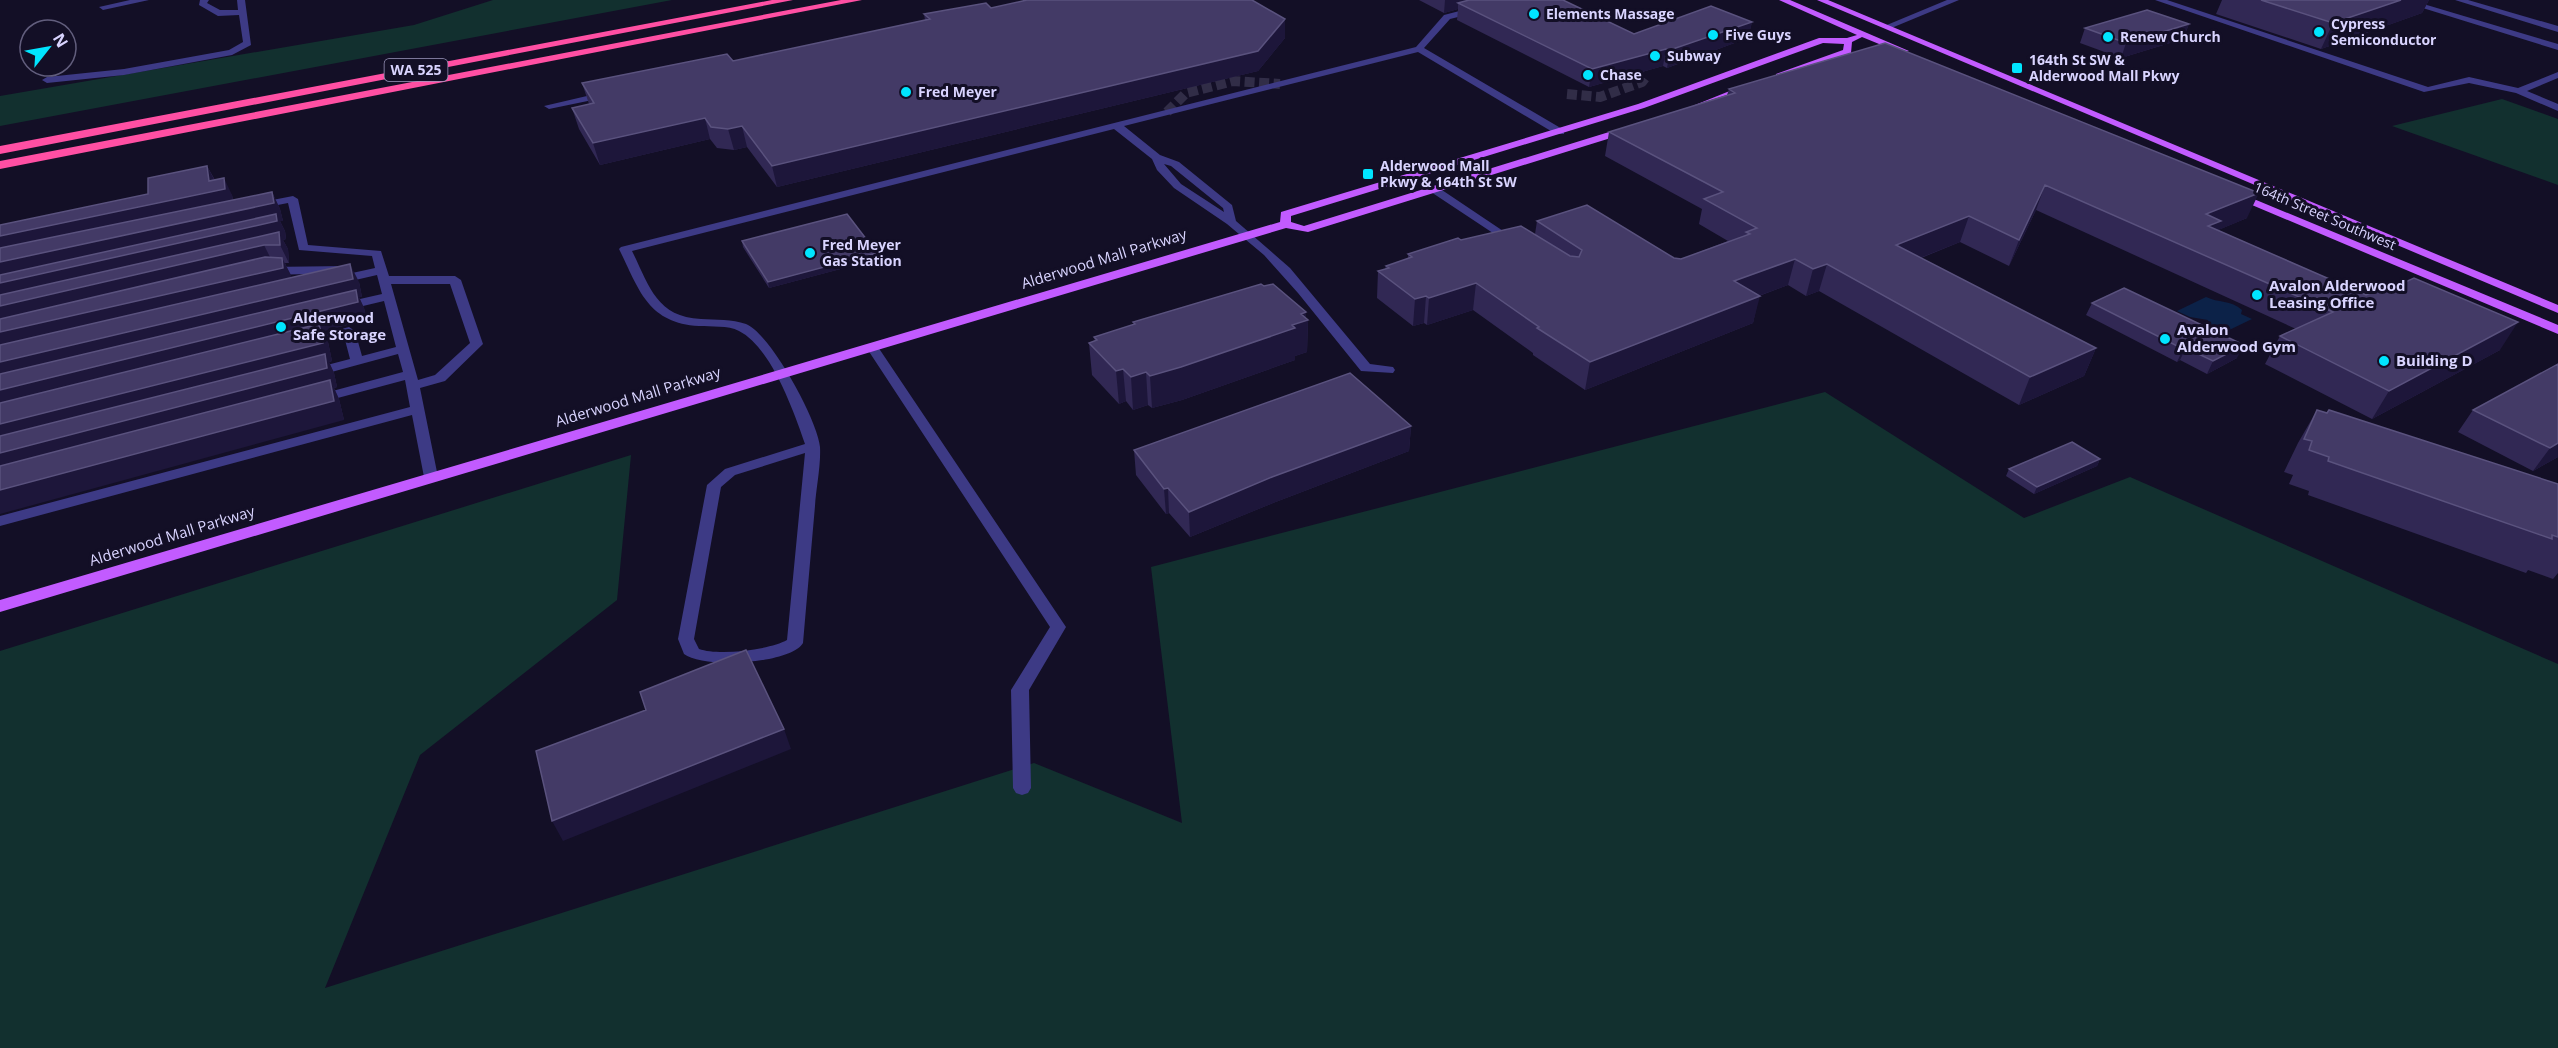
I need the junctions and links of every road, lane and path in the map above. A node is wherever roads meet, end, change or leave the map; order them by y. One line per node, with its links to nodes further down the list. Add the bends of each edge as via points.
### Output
1 (145, 0): 12 (street)
2 (205, 0): 14 (street, via 202,3 218,13)
3 (241, 0): 14 (street)
4 (788, 0): 36 (highway, WA 525)
5 (857, 0): 32 (highway, WA 525)
6 (1783, 0): 17 (main road)
7 (1821, 0): 15 (main road, 164th Street Southwest)
8 (1955, 0): 15 (street)
9 (2159, 0): 27 (street, via 2427,90 2469,80)
10 (2401, 0): 18 (street)
11 (2459, 0): 16 (street)
12 (103, 7)
13 (1482, 8): 21 (street, via 1447,17)
14 (243, 12): 25 (street, via 248,43 232,52 172,65)
15 (1886, 27): 17 (main road, Alderwood Mall Parkway); 49 (main road, 164th Street Southwest)
16 (2557, 29): 18 (street)
17 (1864, 34): 19 (main road, Alderwood Mall Parkway); 22 (main road)
18 (2530, 39): 20 (street)
19 (1848, 40): 24 (main road, Alderwood Mall Parkway, via 1848,51); 35 (main road, Alderwood Mall Parkway, via 1822,40 1673,96)
20 (2558, 47)
21 (1419, 49): 33 (street); 35 (street)
22 (1916, 56)
23 (2558, 75): 27 (street)
24 (1772, 78)
25 (47, 80)
26 (1761, 82): 31 (main road)
27 (2519, 91): 30 (street)
28 (616, 92): 29 (street)
29 (549, 106)
30 (2558, 108)
31 (1685, 110)
32 (270, 114): 37 (highway, WA 525); 38 (highway)
33 (1116, 125): 43 (street, via 1156,157 1160,168 1196,200); 57 (street, via 625,249 658,309 671,317 694,322 743,327 758,337)
34 (1633, 127): 39 (main road, Alderwood Mall Parkway)
35 (1560, 132): 42 (main road, Alderwood Mall Parkway, via 1285,214)
36 (0, 150)
37 (0, 165)
38 (0, 174)
39 (1435, 190): 42 (main road, Alderwood Mall Parkway, via 1304,230); 44 (street)
40 (2229, 192): 51 (main road, 164th Street Southwest)
41 (246, 209): 46 (street, via 293,199 292,225 296,242 303,248 377,253)
42 (1286, 224): 43 (main road, Alderwood Mall Parkway)
43 (1246, 236): 53 (main road, Alderwood Mall Parkway); 56 (street, via 1288,273 1365,368)
44 (1527, 250)
45 (252, 275): 46 (street, via 274,269)
46 (383, 275): 47 (street); 48 (street); 59 (street, via 455,280 477,344 440,378)
47 (324, 283)
48 (389, 296): 50 (street); 54 (street)
49 (2558, 309)
50 (332, 310)
51 (2558, 330)
52 (293, 346): 55 (street, via 349,331)
53 (872, 346): 57 (main road, Alderwood Mall Parkway); 66 (street, via 1058,627 1020,690)
54 (403, 349): 55 (street); 59 (street)
55 (357, 361): 58 (street)
56 (1388, 370)
57 (780, 374): 62 (street); 63 (main road, Alderwood Mall Parkway)
58 (300, 376)
59 (412, 380): 60 (street); 61 (street)
60 (308, 402)
61 (418, 409): 63 (street); 64 (street)
62 (813, 447): 62 (street, via 730,472 714,485 686,639 689,649 698,655 730,657 786,649 795,642)
63 (431, 477): 65 (main road, Alderwood Mall Parkway)
64 (0, 521)
65 (0, 606)
66 (1022, 788)

